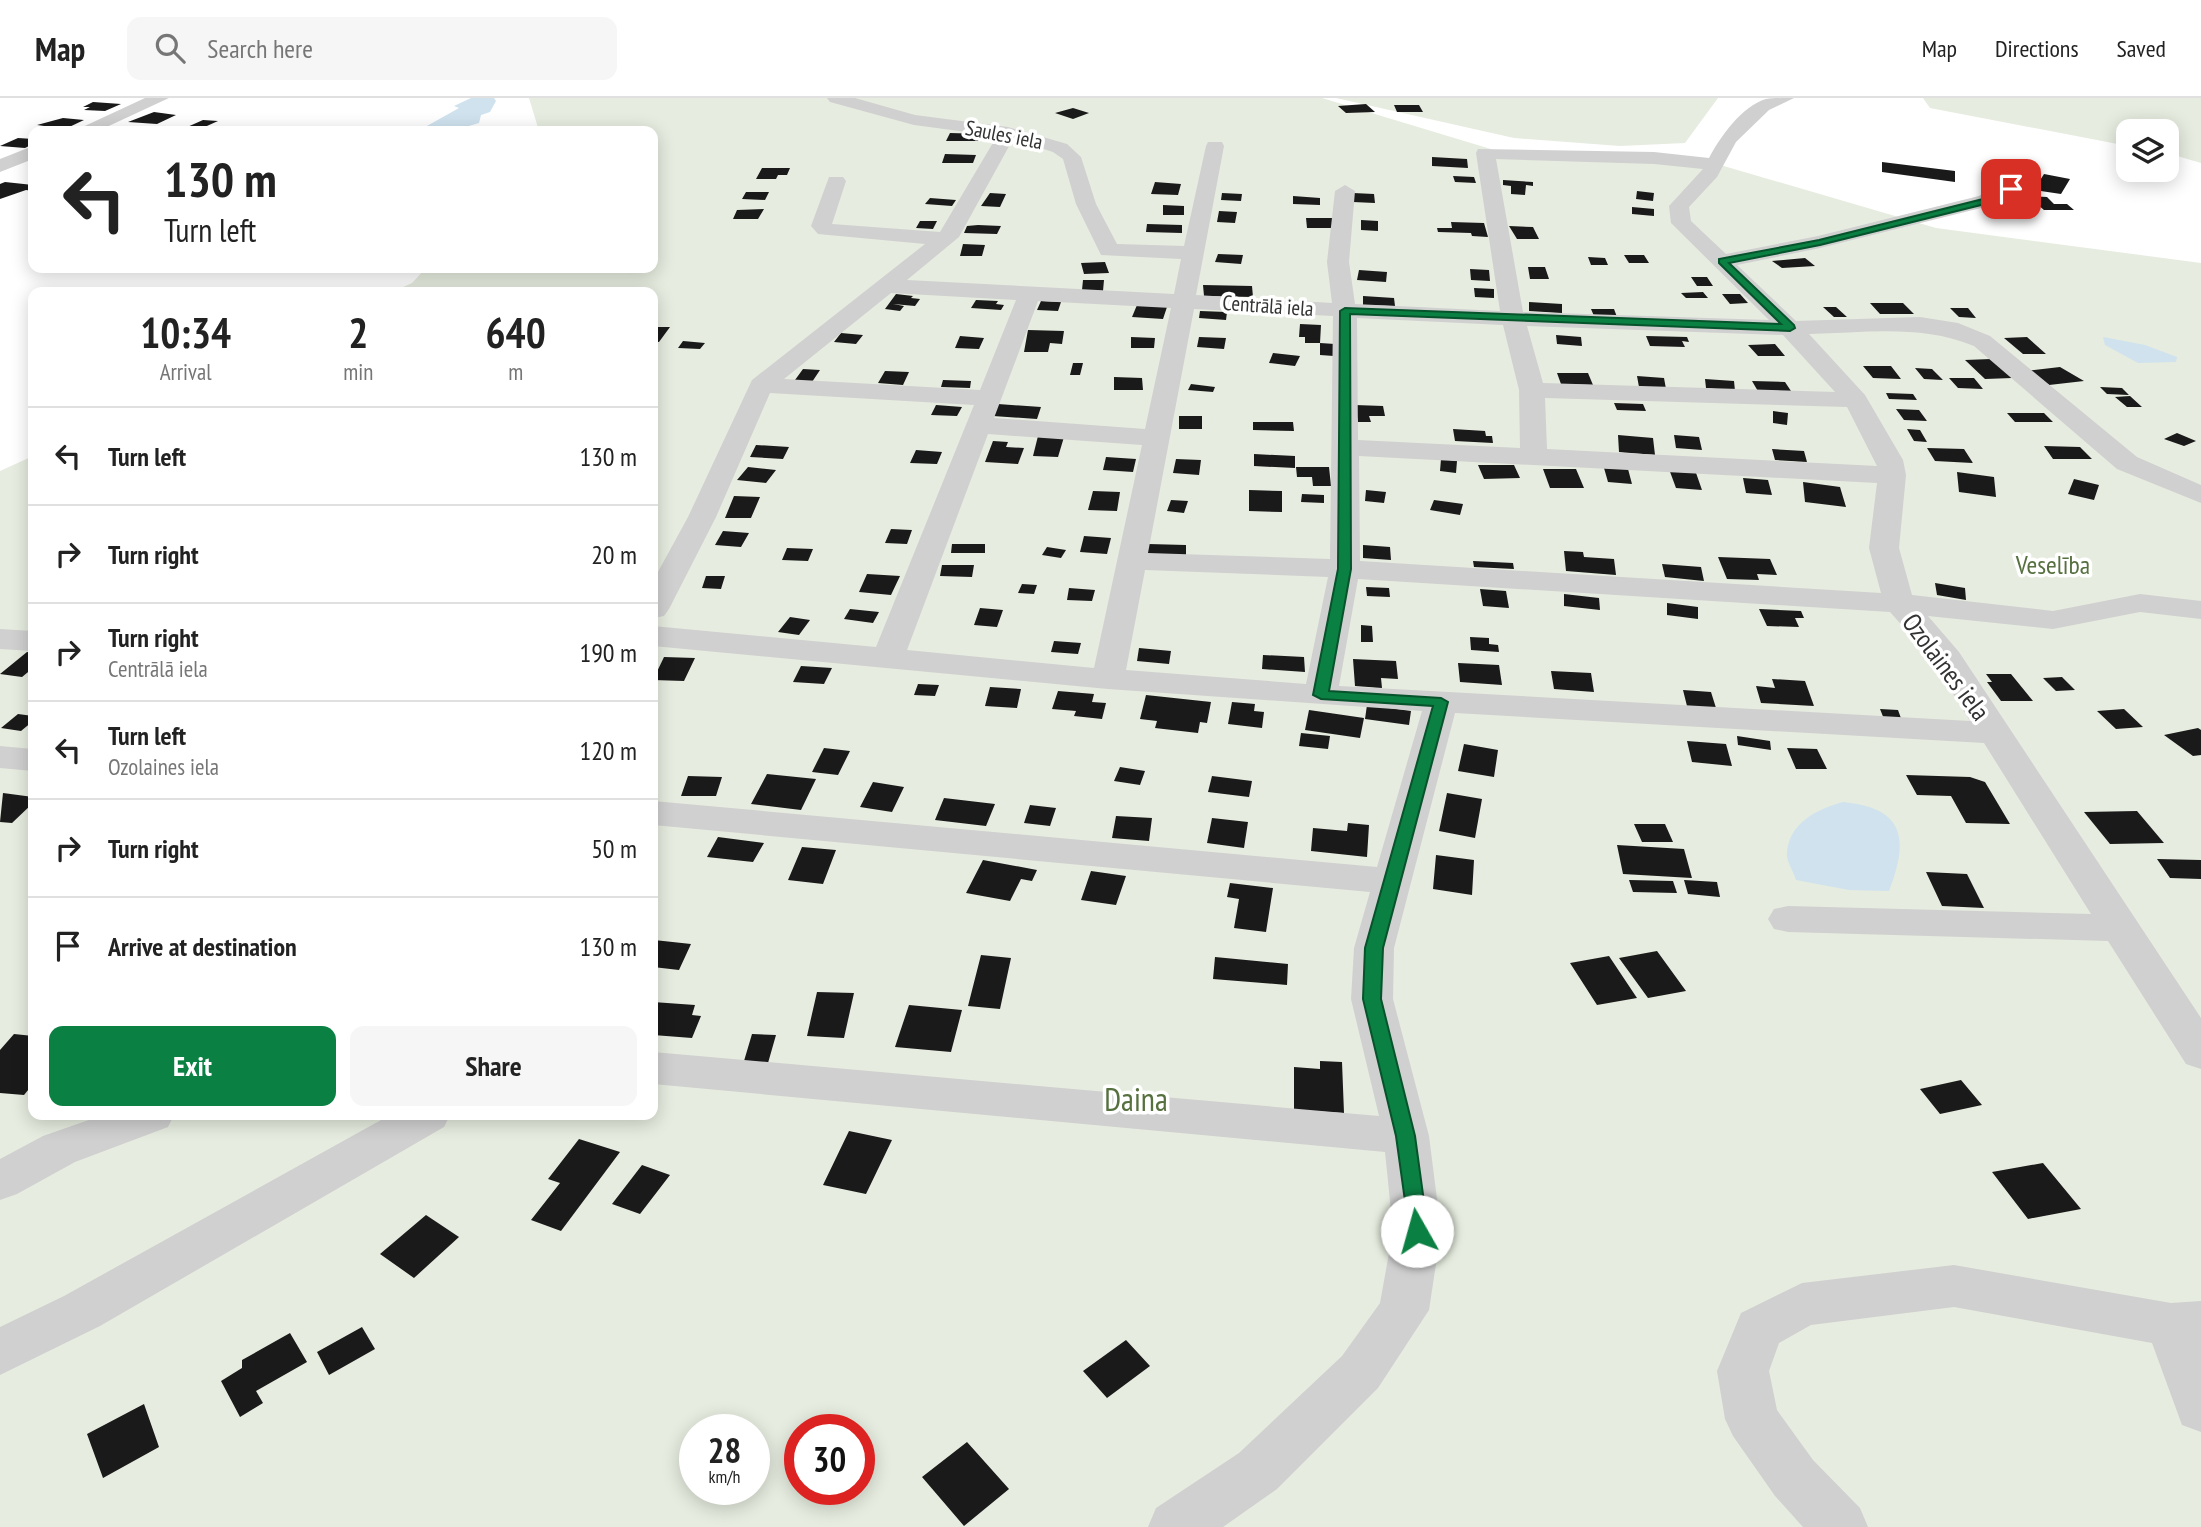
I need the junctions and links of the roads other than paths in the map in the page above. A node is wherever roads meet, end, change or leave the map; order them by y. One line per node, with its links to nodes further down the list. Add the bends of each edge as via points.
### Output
1 (160, 98): 4 (street)
2 (835, 98): 5 (street, Saules iela, via 914,120)
3 (1785, 98): 8 (street, Ozolaines iela, via 1763,106 1728,139)
4 (94, 126)
5 (1007, 132): 13 (street, via 952,233); 14 (street, Saules iela, via 1060,148 1072,157 1086,204 1109,250)
6 (1215, 146): 14 (street)
7 (28, 154): 9 (street)
8 (1714, 164): 15 (street, Ozolaines iela, via 1679,206 1681,223); 20 (street, via 1485,153)
9 (0, 166)
10 (836, 181): 13 (street, via 821,226 825,230)
11 (2023, 187): 15 (street, via 1999,191 1986,201 1820,242)
12 (1345, 191): 19 (street, via 1338,262)
13 (944, 239): 16 (street)
14 (1193, 253): 18 (street)
15 (1723, 261): 21 (street, Ozolaines iela)
16 (886, 286): 17 (street, Centrālā iela); 22 (street)
17 (1028, 295): 18 (street, Centrālā iela); 24 (street)
18 (1186, 301): 19 (street, Centrālā iela); 27 (street)
19 (1345, 311): 20 (street, Centrālā iela); 28 (street)
20 (1513, 319): 21 (street, Centrālā iela); 23 (street)
21 (1790, 328): 25 (street, Ozolaines iela); 31 (street, Centrālā iela, via 1920,324 1950,328 1982,341 2126,463)
22 (761, 385): 24 (street); 34 (street, via 702,517)
23 (1532, 390): 25 (street); 29 (street)
24 (989, 398): 26 (street)
25 (1856, 400): 30 (street, Ozolaines iela, via 1889,460)
26 (977, 425): 27 (street); 40 (street)
27 (1156, 438): 32 (street)
28 (1343, 447): 29 (street); 33 (street)
29 (1534, 458): 30 (street)
30 (1892, 475): 35 (street, Ozolaines iela, via 1884,548)
31 (2201, 495)
32 (1133, 561): 33 (street); 41 (street)
33 (1345, 569): 35 (street); 42 (street)
34 (658, 600)
35 (1899, 603): 36 (street, via 2053,620 2140,603); 44 (street, Ozolaines iela, via 1943,652)
36 (2201, 610)
37 (658, 636): 40 (street)
38 (0, 639): 39 (street)
39 (28, 641)
40 (888, 658): 41 (street)
41 (1108, 679): 42 (street)
42 (1321, 695): 43 (street)
43 (1441, 702): 44 (street); 48 (street)
44 (1995, 733): 50 (street, Ozolaines iela)
45 (0, 757): 46 (street)
46 (28, 760)
47 (658, 813): 48 (street)
48 (1391, 881): 55 (street, via 1374,948 1372,999)
49 (1788, 919): 50 (street)
50 (2121, 928): 51 (street, Ozolaines iela)
51 (2201, 1053)
52 (658, 1068): 55 (street)
53 (138, 1120): 56 (street, via 59,1149)
54 (419, 1120): 58 (street, via 82,1311)
55 (1406, 1136): 60 (street, via 1417,1231 1404,1310 1360,1372 1258,1471)
56 (0, 1181)
57 (2186, 1324): 59 (street); 61 (street, via 1954,1286 1802,1305 1759,1329 1743,1371 1752,1419 1794,1478)
58 (0, 1352)
59 (2201, 1408)
60 (1176, 1527)
61 (1840, 1527)

